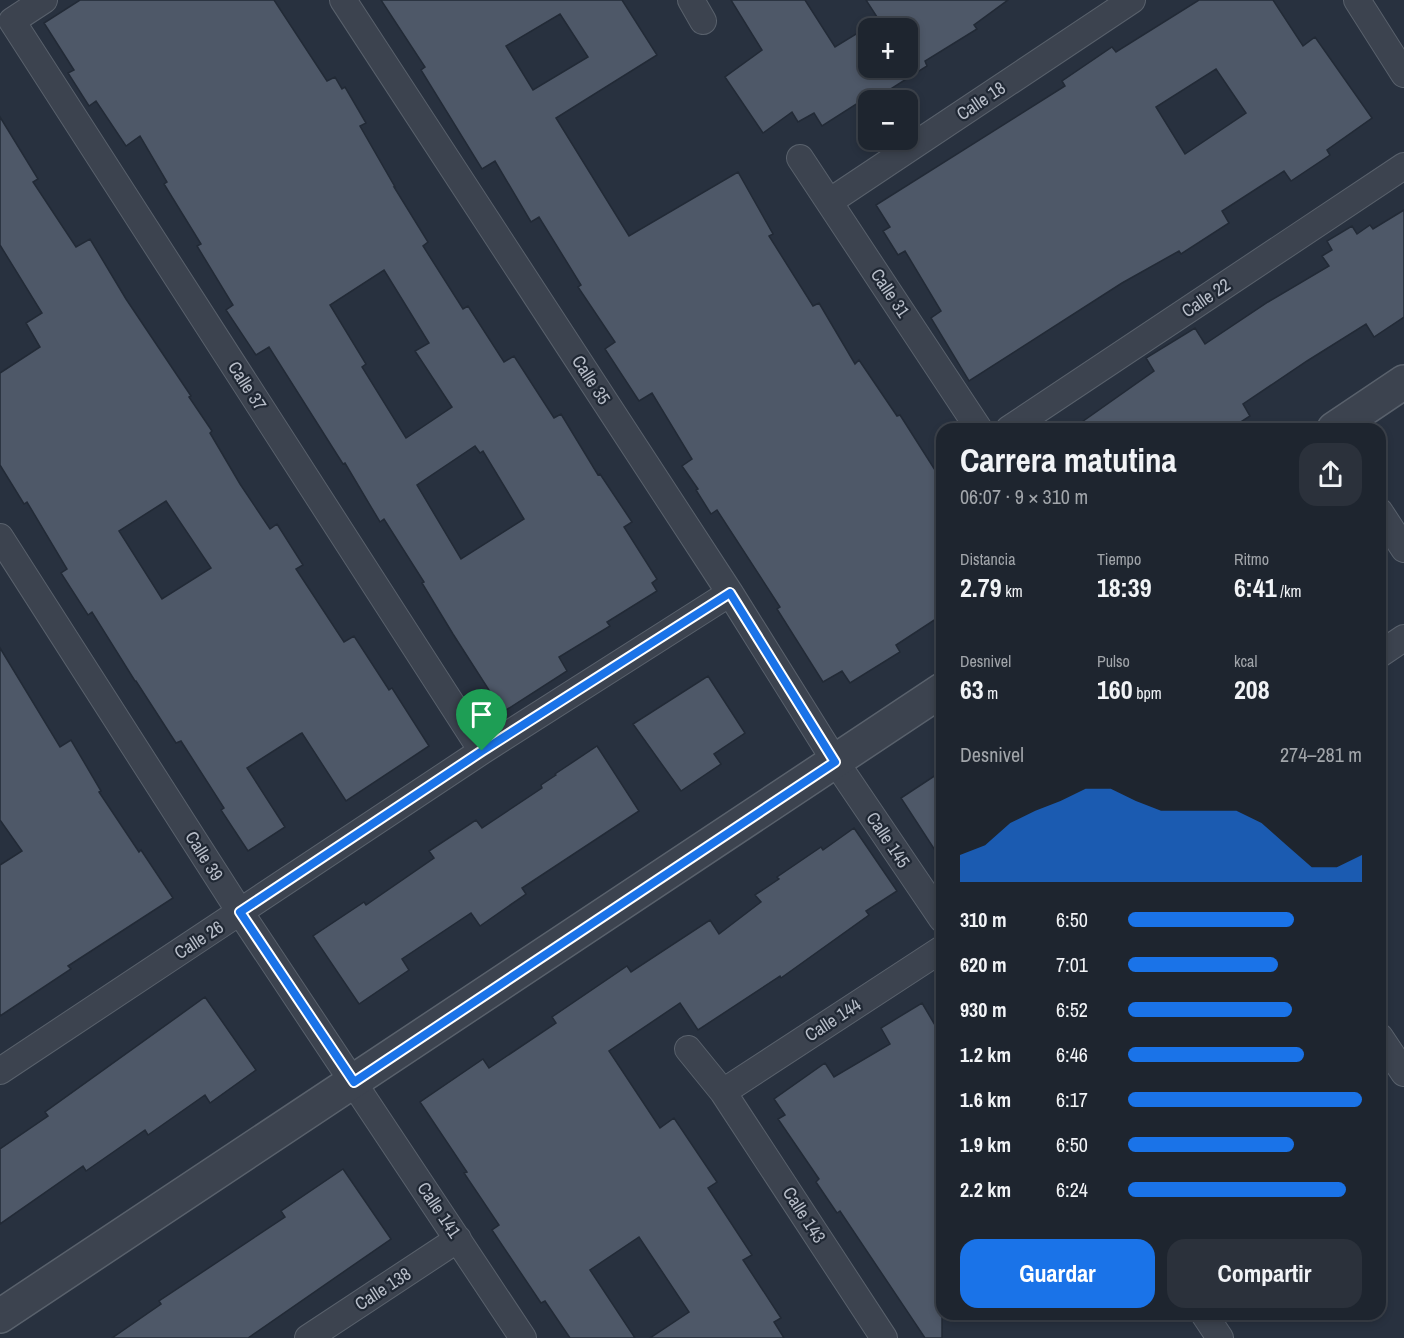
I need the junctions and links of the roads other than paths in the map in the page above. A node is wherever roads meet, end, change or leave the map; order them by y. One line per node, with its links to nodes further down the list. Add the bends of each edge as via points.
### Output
1 (44, 0): 20 (street, Calle 37, via 12,21)
2 (343, 0): 16 (street, Calle 35)
3 (1132, 0): 8 (street, Calle 18)
4 (1358, 0): 5 (street)
5 (1404, 74)
6 (800, 158): 8 (street, Calle 31)
7 (1404, 166): 11 (street, Calle 22)
8 (829, 202): 10 (street, Calle 31)
9 (1404, 382): 12 (street)
10 (975, 423)
11 (1018, 423)
12 (1343, 423)
13 (1386, 521): 15 (street)
14 (0, 537): 23 (street, Calle 39)
15 (1404, 549)
16 (730, 593): 20 (street, Calle 26); 21 (street, Calle 35)
17 (1404, 638): 18 (street)
18 (1386, 650)
19 (936, 694): 21 (street)
20 (482, 751): 23 (street, Calle 26)
21 (835, 762): 22 (street, Calle 145); 29 (street)
22 (936, 910)
23 (240, 912): 27 (street, Calle 26); 29 (street, Calle 39)
24 (936, 952): 30 (street, Calle 144)
25 (1386, 1046): 28 (street)
26 (688, 1049): 30 (street, Calle 143)
27 (0, 1071)
28 (1404, 1073)
29 (354, 1082): 31 (street, Calle 141); 32 (street)
30 (723, 1092): 36 (street, Calle 143)
31 (458, 1239): 34 (street, Calle 138); 35 (street, Calle 141)
32 (0, 1316)
33 (1208, 1320): 37 (street)
34 (308, 1338)
35 (523, 1338)
36 (884, 1338)
37 (1220, 1338)

